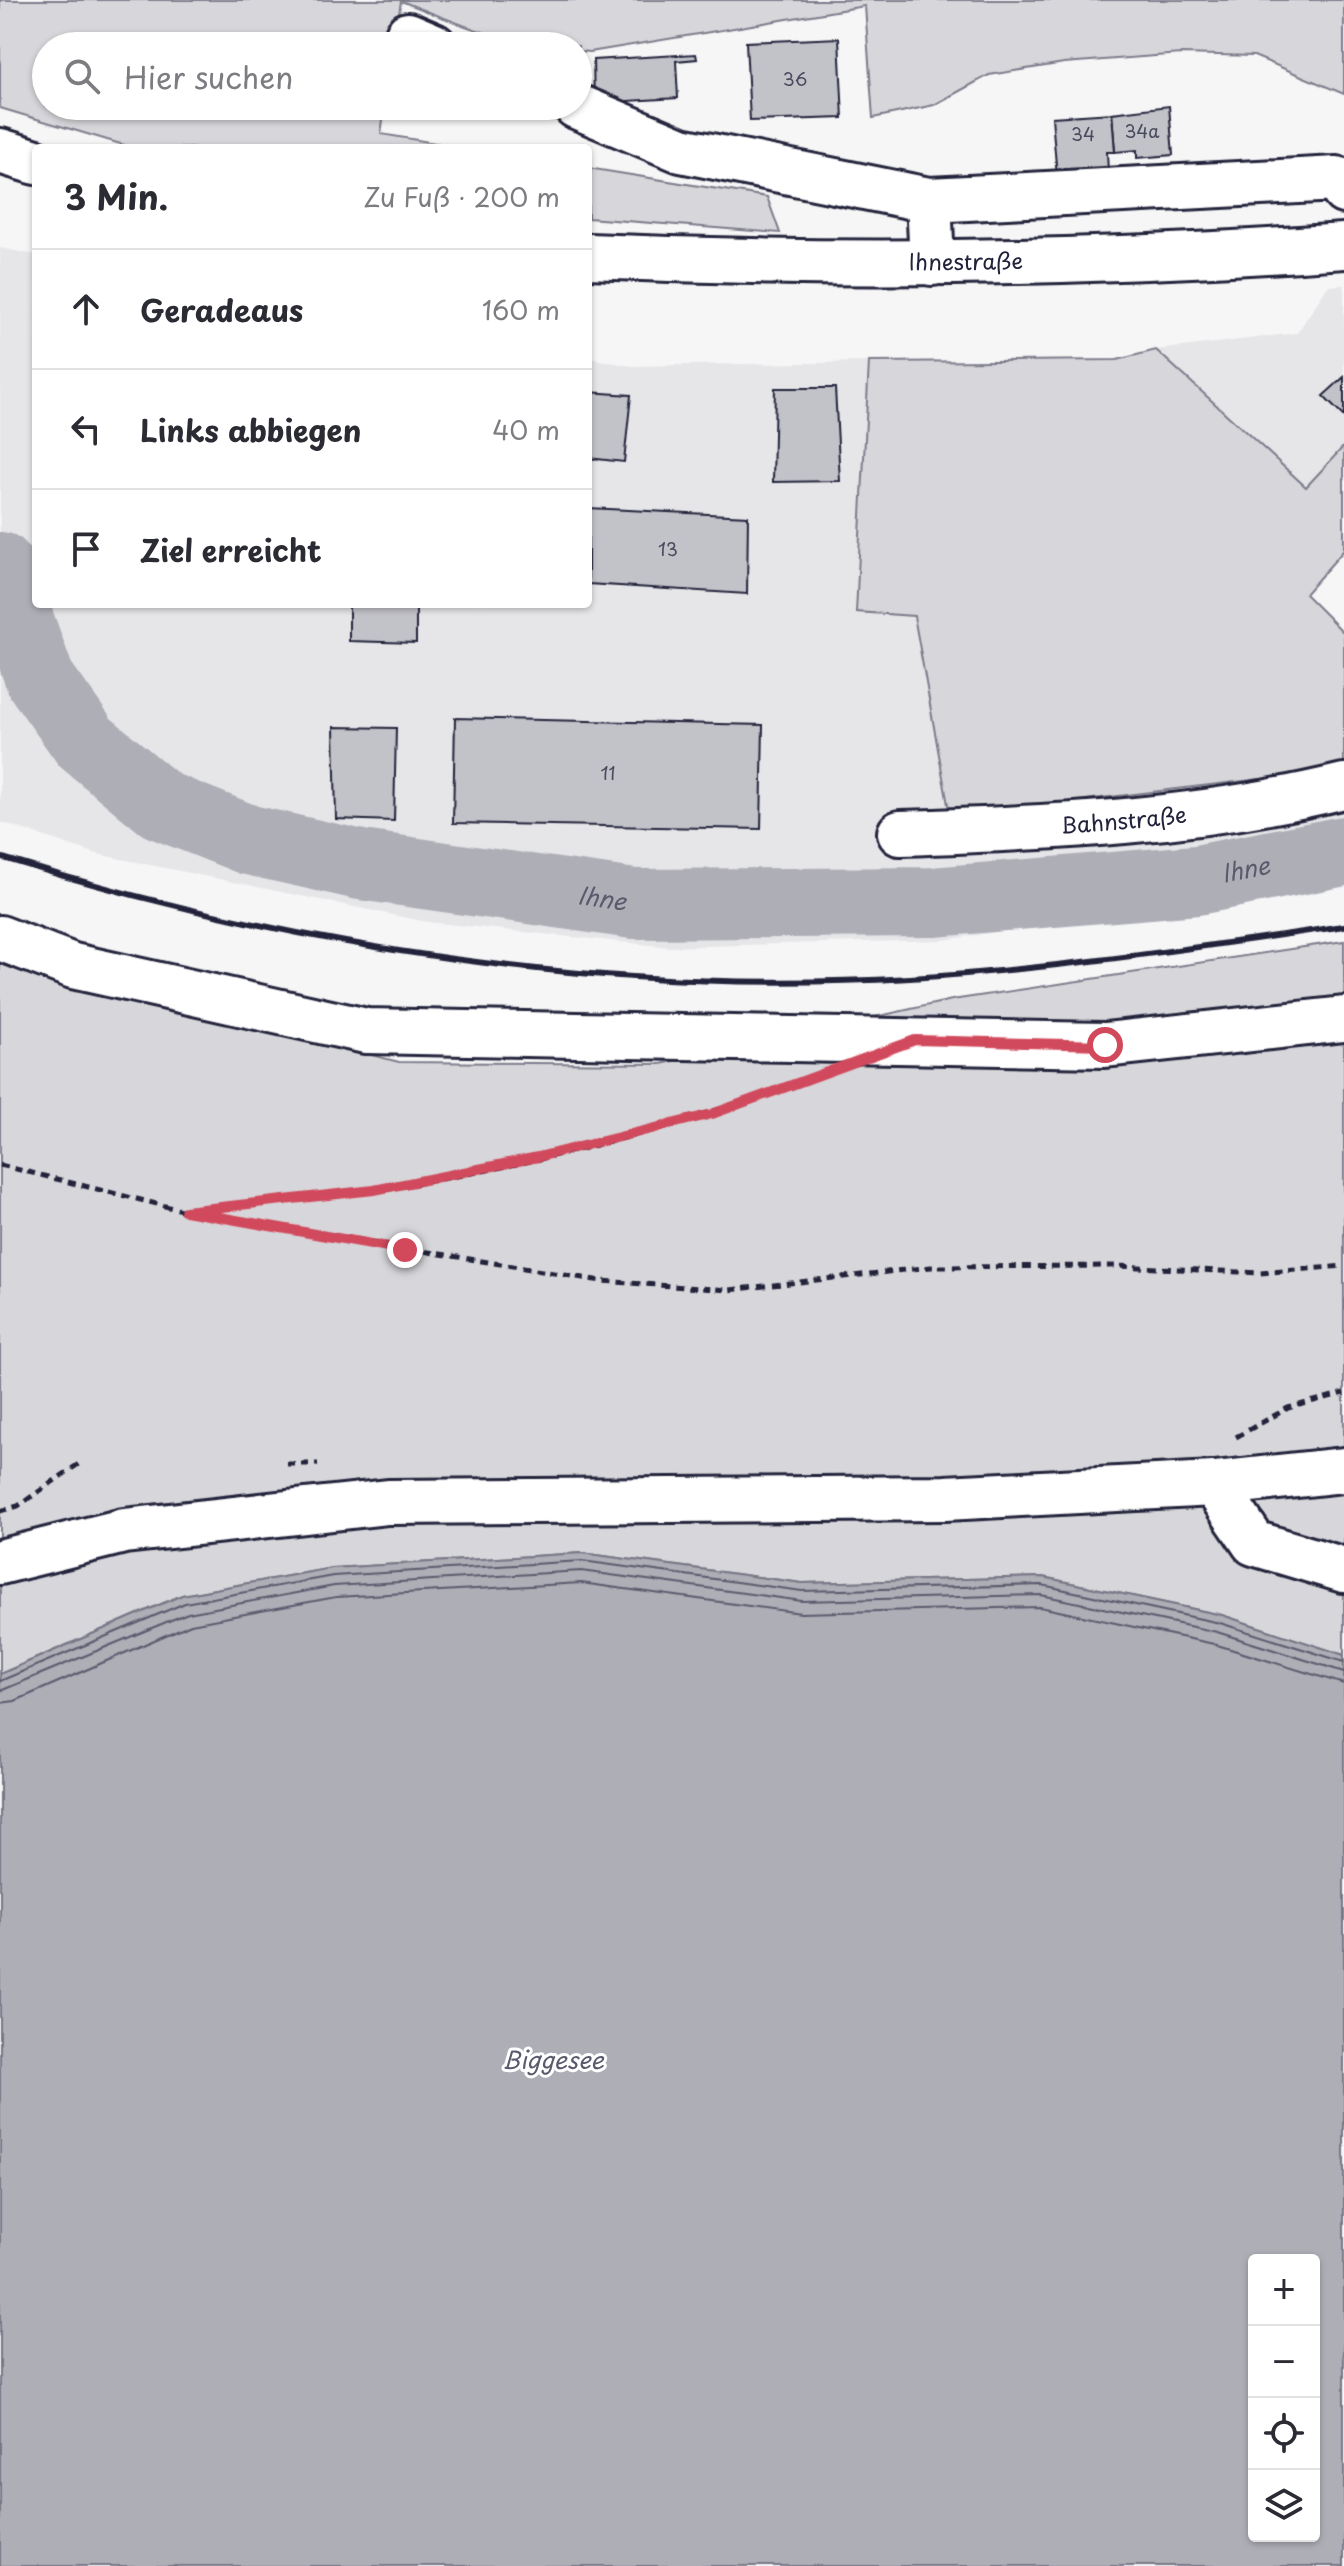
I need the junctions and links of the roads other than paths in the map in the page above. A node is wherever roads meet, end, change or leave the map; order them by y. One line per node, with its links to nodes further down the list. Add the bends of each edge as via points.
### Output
1 (592, 113): 5 (main road, via 681,150)
2 (0, 151): 3 (main road)
3 (32, 161)
4 (1344, 191): 5 (main road, via 1337,179)
5 (929, 200): 8 (main road)
6 (1344, 246): 8 (main road, Ihnestraße, via 1161,259)
7 (592, 256): 8 (main road, Ihnestraße)
8 (932, 263)
9 (1344, 786): 10 (main road, Bahnstraße, via 1178,815 1055,827)
10 (900, 833)
11 (0, 938): 12 (main road, via 73,966 366,1031 1105,1045)
12 (1344, 1019)
13 (1219, 1463): 14 (main road); 15 (main road, via 945,1498 388,1502 124,1531); 16 (main road, via 1254,1543)
14 (1344, 1470)
15 (0, 1562)
16 (1344, 1570)

